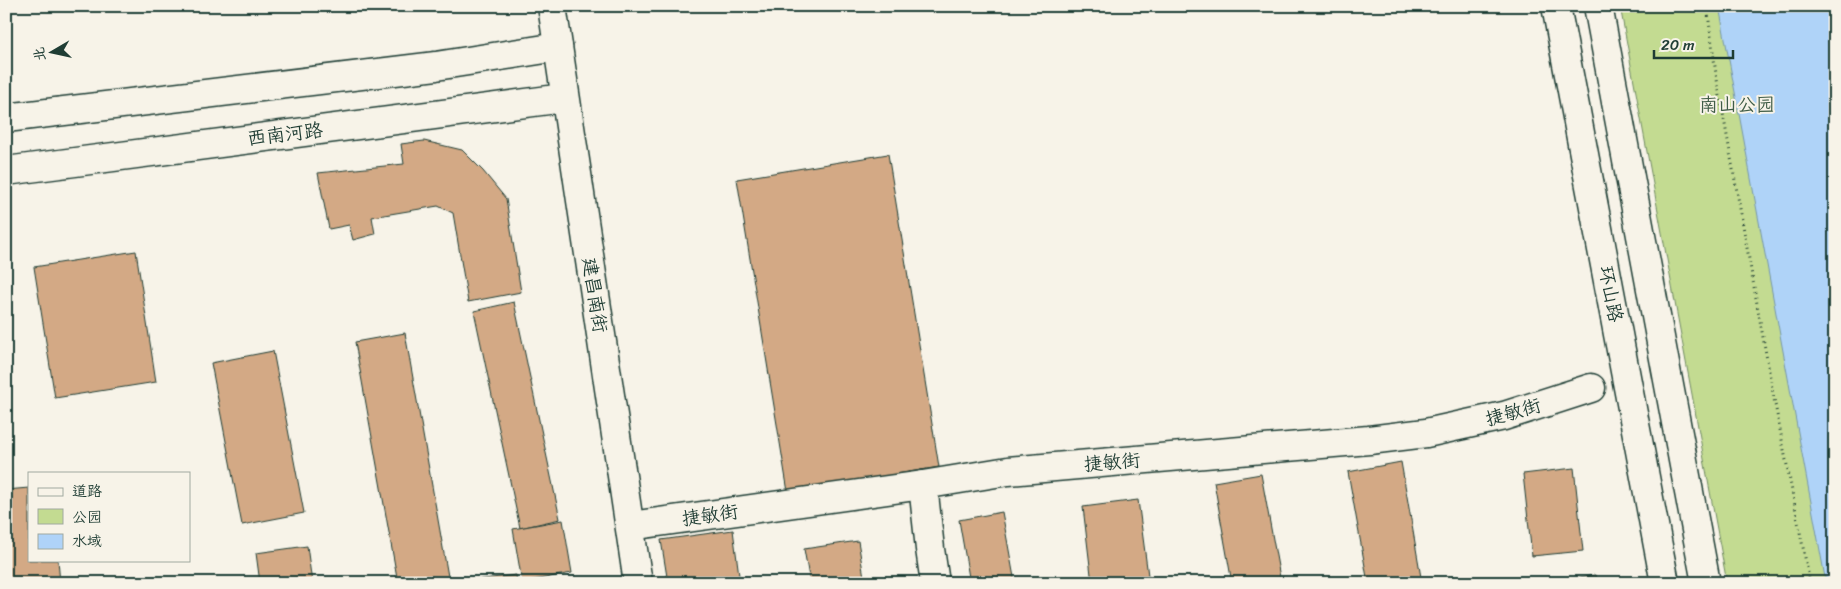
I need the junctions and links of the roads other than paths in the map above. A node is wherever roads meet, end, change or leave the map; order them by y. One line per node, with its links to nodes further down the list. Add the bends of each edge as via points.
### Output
1 (552, 6): 4 (main road, 建昌南街)
2 (1556, 6): 13 (main road, 环山路)
3 (1598, 6): 14 (main road)
4 (558, 47): 5 (main road, 建昌南街); 6 (main road, via 436,66)
5 (564, 98): 7 (main road, 西南河路); 10 (main road, 建昌南街)
6 (6, 118)
7 (6, 171)
8 (1591, 388): 9 (main road, 捷敏街, via 1504,416 1426,432 1369,440 1008,471)
9 (923, 485): 10 (main road, 捷敏街); 12 (main road)
10 (630, 526): 11 (main road, 建昌南街)
11 (638, 583)
12 (935, 583)
13 (1665, 583)
14 (1706, 583)

